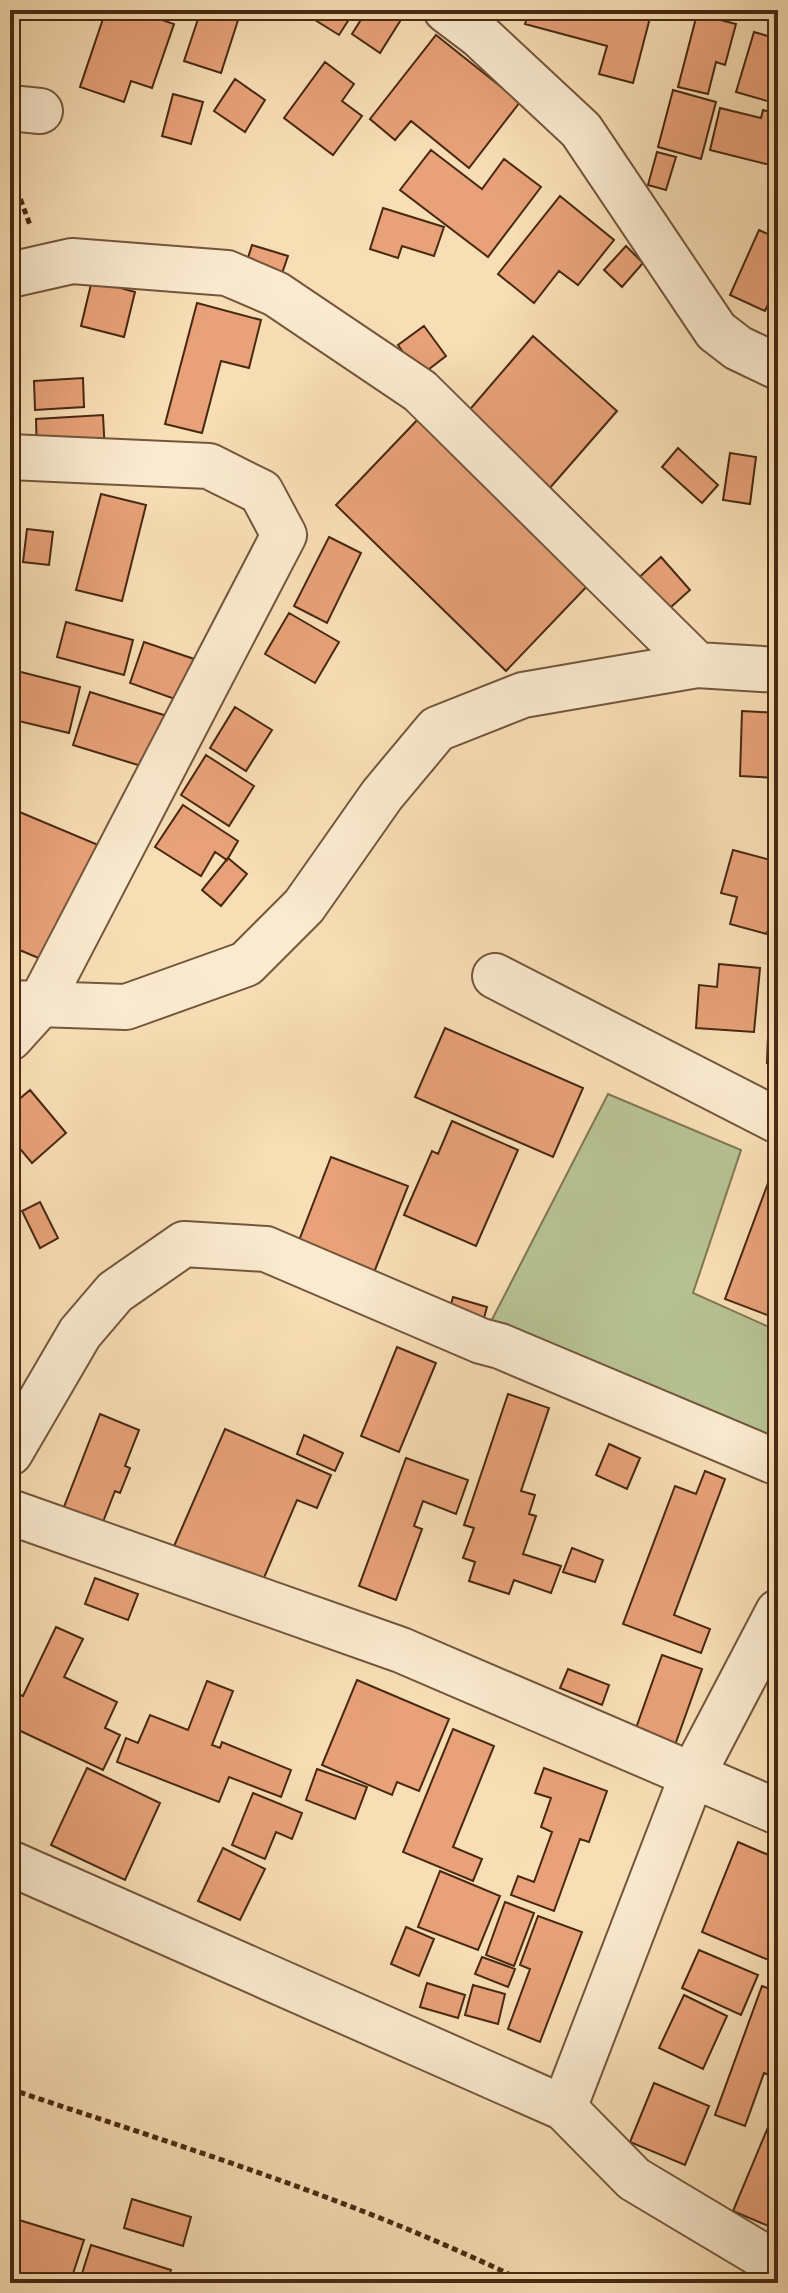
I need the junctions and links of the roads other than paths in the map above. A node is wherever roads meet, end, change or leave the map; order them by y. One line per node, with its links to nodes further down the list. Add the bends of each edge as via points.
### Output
1 (446, 10): 3 (street, via 581,130 716,331)
2 (23, 272): 5 (street, via 72,261 227,273 276,294 420,391)
3 (778, 367)
4 (10, 457): 8 (street, via 209,466 261,492 284,535)
5 (697, 665): 6 (street); 8 (street, via 523,695 437,729 382,795 304,906 246,964 126,1007)
6 (778, 670)
7 (495, 976): 10 (street)
8 (25, 1004): 9 (street)
9 (10, 1038)
10 (778, 1121)
11 (10, 1453): 12 (street, via 80,1333 115,1292 184,1244 266,1249)
12 (778, 1463)
13 (10, 1512): 15 (street, via 401,1650)
14 (778, 1612): 15 (street)
15 (692, 1776): 16 (street); 18 (street)
16 (778, 1812)
17 (10, 1863): 18 (street)
18 (564, 2108): 19 (street, via 634,2179)
19 (778, 2265)

